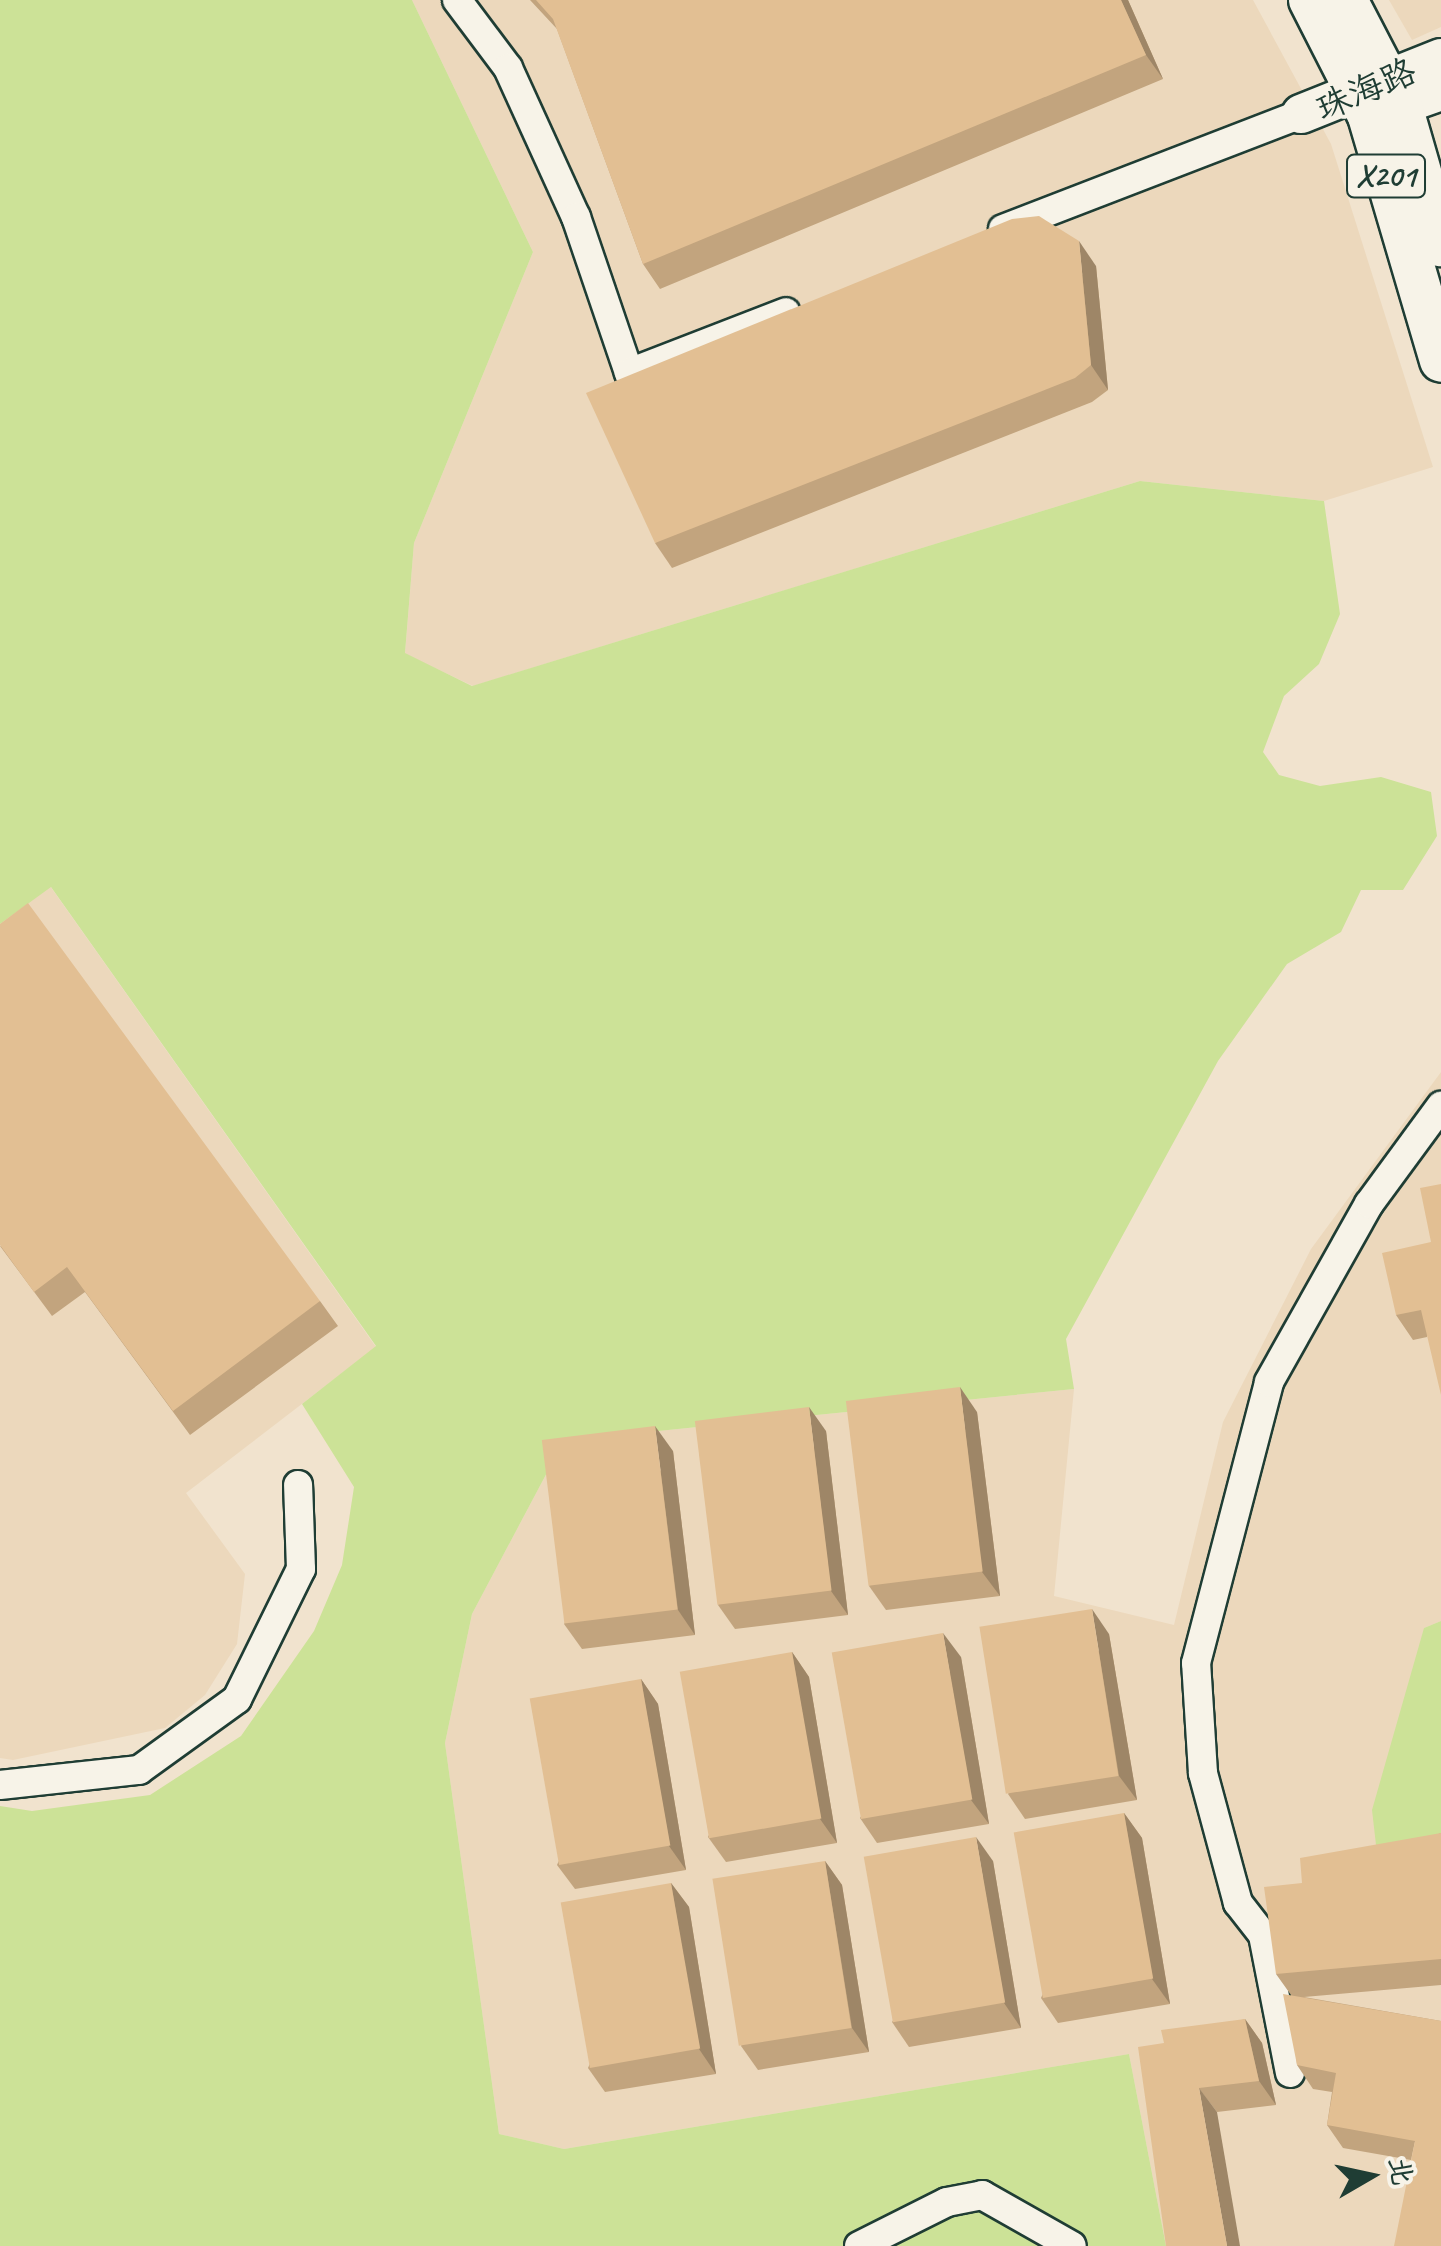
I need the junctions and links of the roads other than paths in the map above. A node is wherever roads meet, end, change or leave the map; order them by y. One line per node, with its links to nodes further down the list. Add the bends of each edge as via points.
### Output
1 (457, 0): 10 (street, via 508,68 576,217 629,373)
2 (1310, 0): 6 (main road, X201)
3 (1346, 0): 6 (main road, X201)
4 (1441, 58): 6 (main road, 珠海路)
5 (1441, 90): 6 (main road, 珠海路)
6 (1378, 98): 7 (main road, 珠海路); 9 (main road, X201); 11 (main road, X201)
7 (1301, 114): 8 (street)
8 (974, 240)
9 (1441, 245)
10 (810, 303)
11 (1441, 360)
12 (1441, 1106): 15 (street, via 1369,1204 1269,1382 1196,1663 1204,1773 1238,1903 1262,1935)
13 (298, 1484): 14 (street, via 301,1569 237,1699 139,1770 78,1784)
14 (0, 1785)
15 (1290, 2073)
16 (859, 2246): 17 (street, via 982,2195)
17 (1072, 2246)

